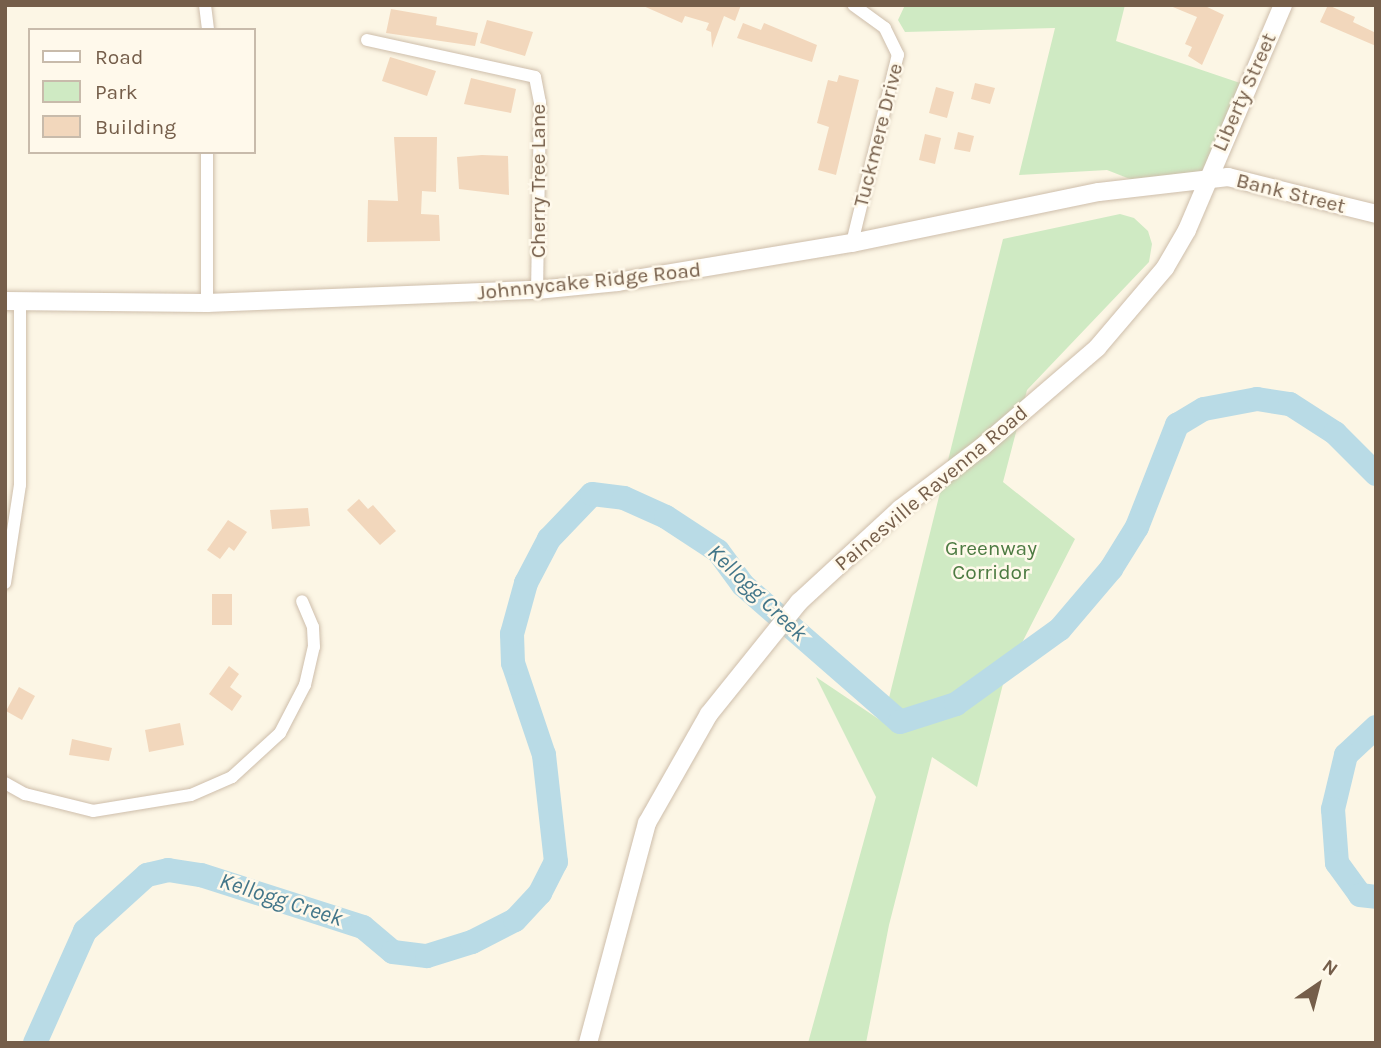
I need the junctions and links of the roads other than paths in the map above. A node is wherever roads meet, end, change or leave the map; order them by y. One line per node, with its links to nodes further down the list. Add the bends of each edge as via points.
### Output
1 (205, 5): 4 (street)
2 (853, 5): 9 (street, Tuckmere Drive, via 885,27 898,55)
3 (1283, 5): 7 (main road, Liberty Street)
4 (208, 28)
5 (367, 40): 10 (street, Cherry Tree Lane, via 535,77 540,102)
6 (207, 154): 12 (street)
7 (1206, 180): 8 (main road, Bank Street, via 1228,177); 9 (main road, Johnnycake Ridge Road, via 1086,194); 16 (main road, Painesville Ravenna Road, via 1165,268 1097,348 982,447 900,509 799,602 709,714 647,822)
8 (1376, 214)
9 (852, 243): 10 (main road, Johnnycake Ridge Road, via 685,274)
10 (537, 290): 12 (main road, Johnnycake Ridge Road)
11 (12, 301): 12 (main road, Johnnycake Ridge Road); 13 (street, via 20,485)
12 (207, 303)
13 (5, 583)
14 (302, 601): 15 (street, via 313,627 314,647 305,685 280,733 232,777 191,795 93,811 25,794)
15 (5, 783)
16 (588, 1043)

